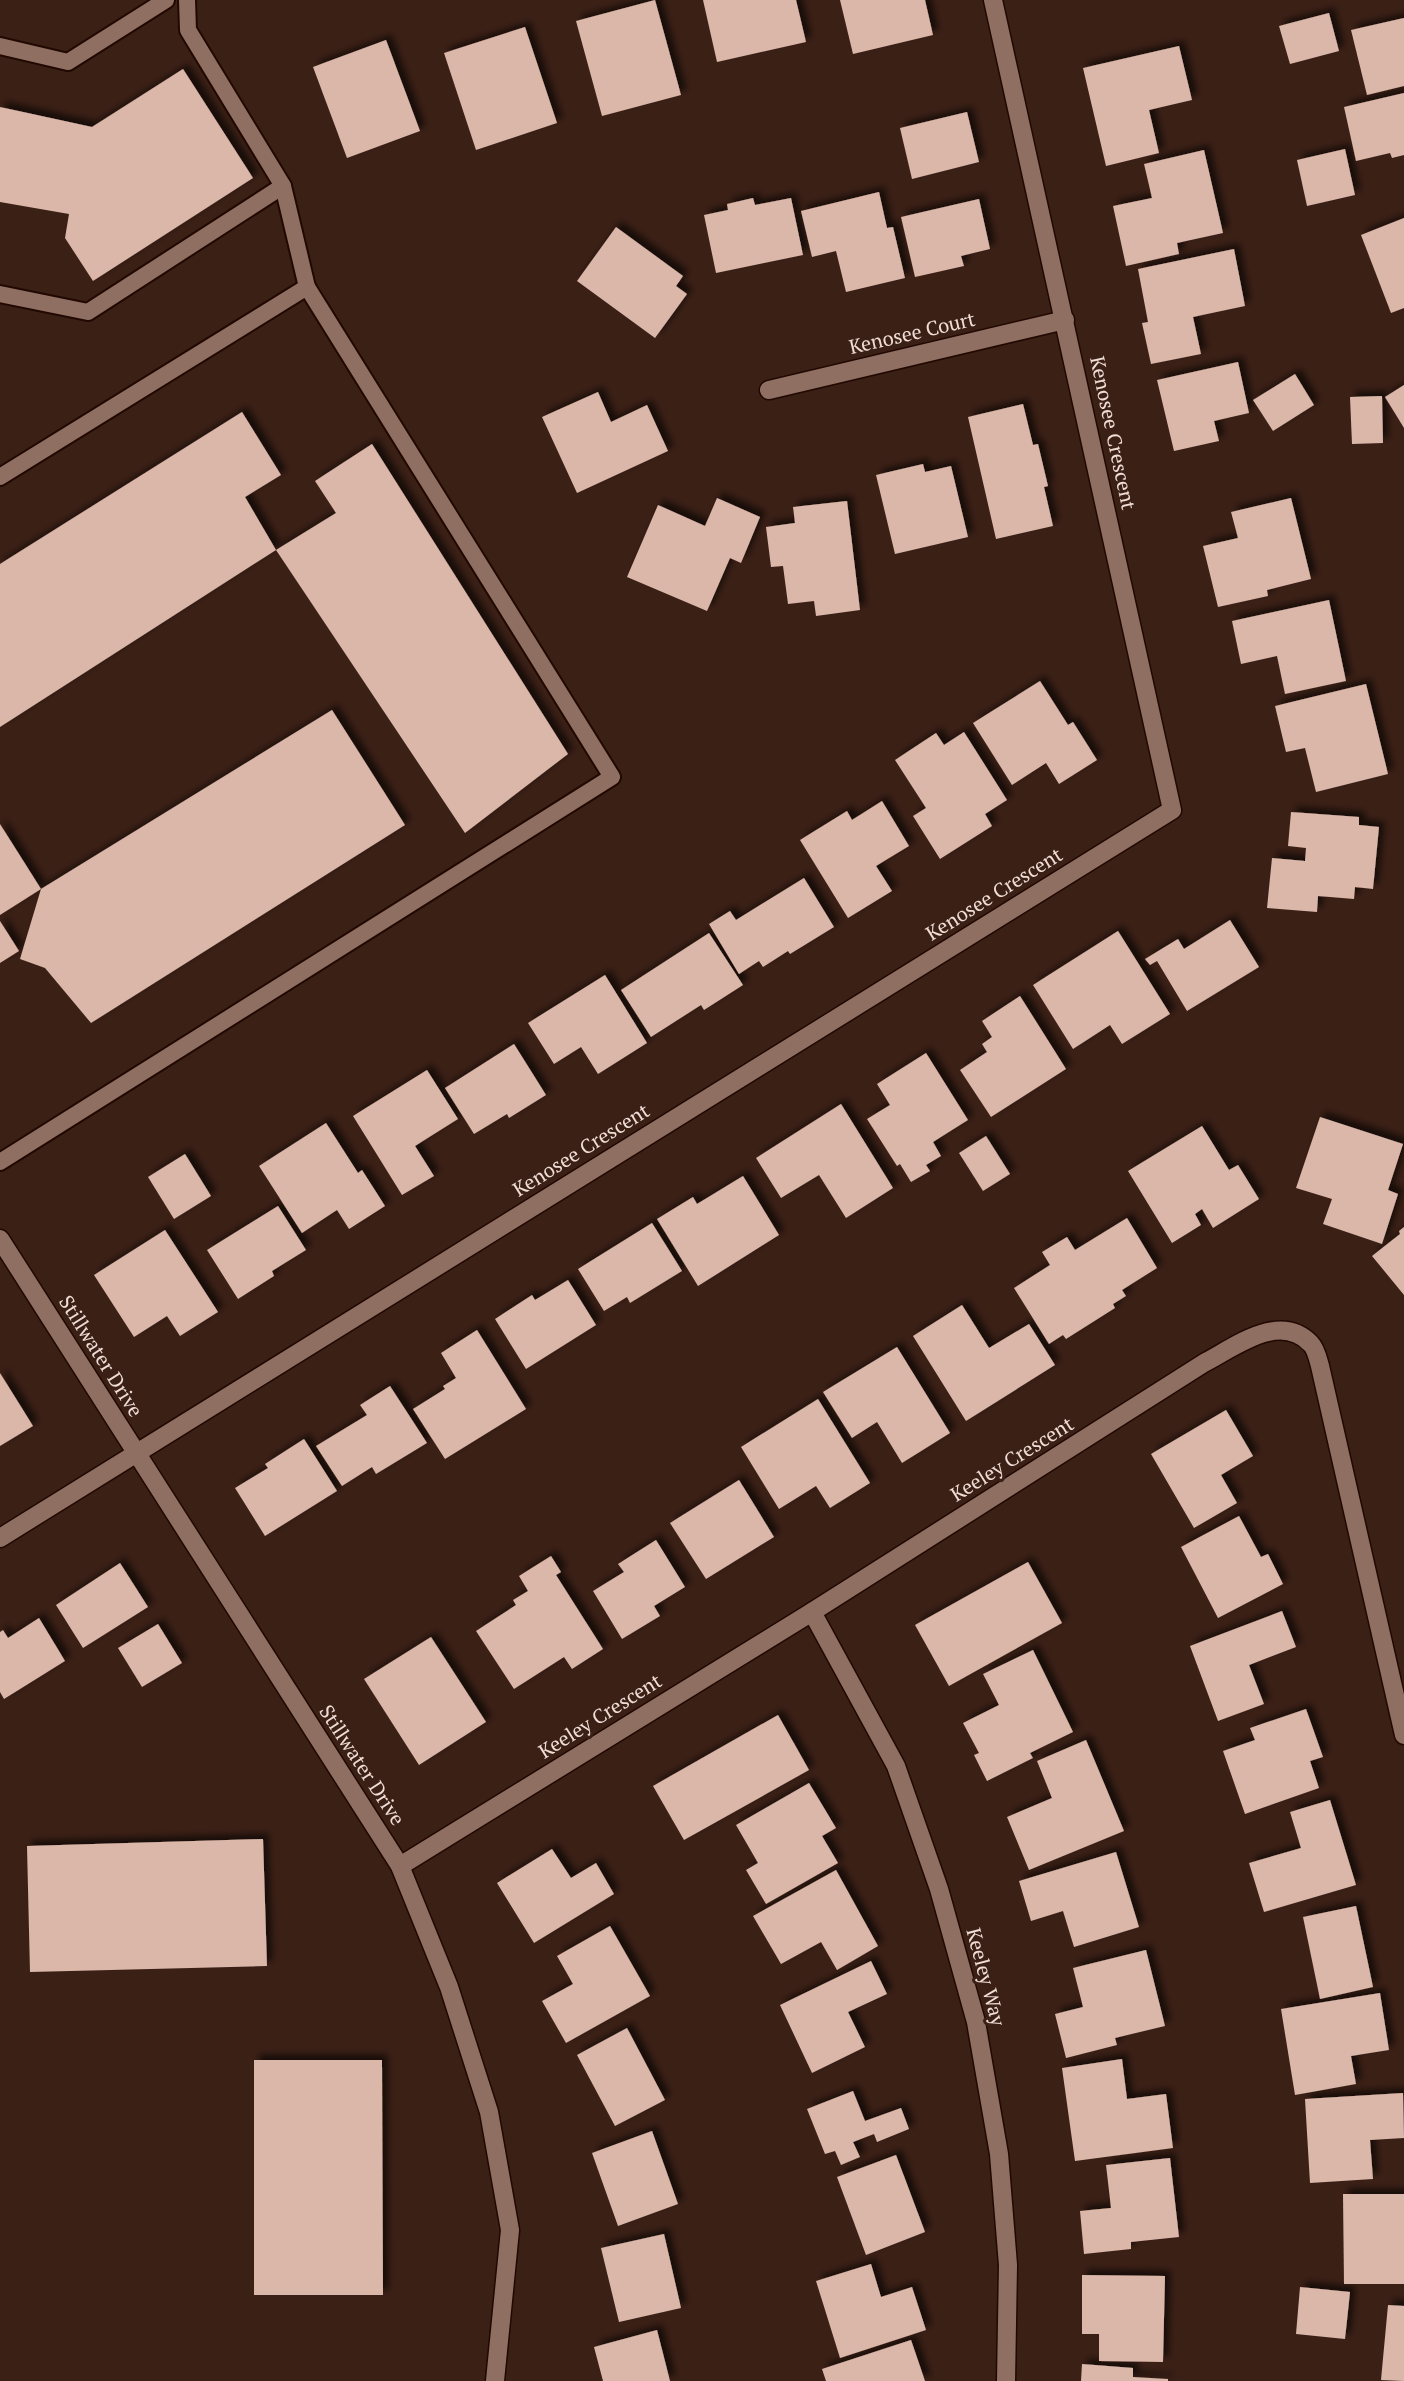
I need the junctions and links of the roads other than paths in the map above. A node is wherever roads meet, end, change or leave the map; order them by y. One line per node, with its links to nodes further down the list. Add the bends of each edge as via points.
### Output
1 (166, 0): 4 (lane, via 68,62)
2 (187, 0): 5 (lane, via 188,30)
3 (993, 0): 8 (street, Kenosee Crescent)
4 (0, 46)
5 (283, 186): 6 (lane); 7 (lane, via 88,312)
6 (307, 287): 10 (lane); 11 (lane, via 612,777)
7 (0, 294)
8 (1065, 320): 9 (street, Kenosee Court); 13 (street, Kenosee Crescent, via 1172,810)
9 (769, 390)
10 (0, 477)
11 (0, 1162)
12 (0, 1239): 13 (street, Stillwater Drive)
13 (136, 1454): 14 (street); 17 (street, Stillwater Drive)
14 (0, 1538)
15 (812, 1612): 16 (street, Keeley Crescent, via 1204,1363 1270,1330 1293,1332 1312,1345 1320,1366); 17 (street, Keeley Crescent); 19 (street, Keeley Way, via 896,1766 939,1889 976,2022 999,2154 1008,2265)
16 (1404, 1735)
17 (400, 1866): 18 (street, Stillwater Drive, via 449,1987 489,2112 510,2230)
18 (495, 2381)
19 (1006, 2381)

